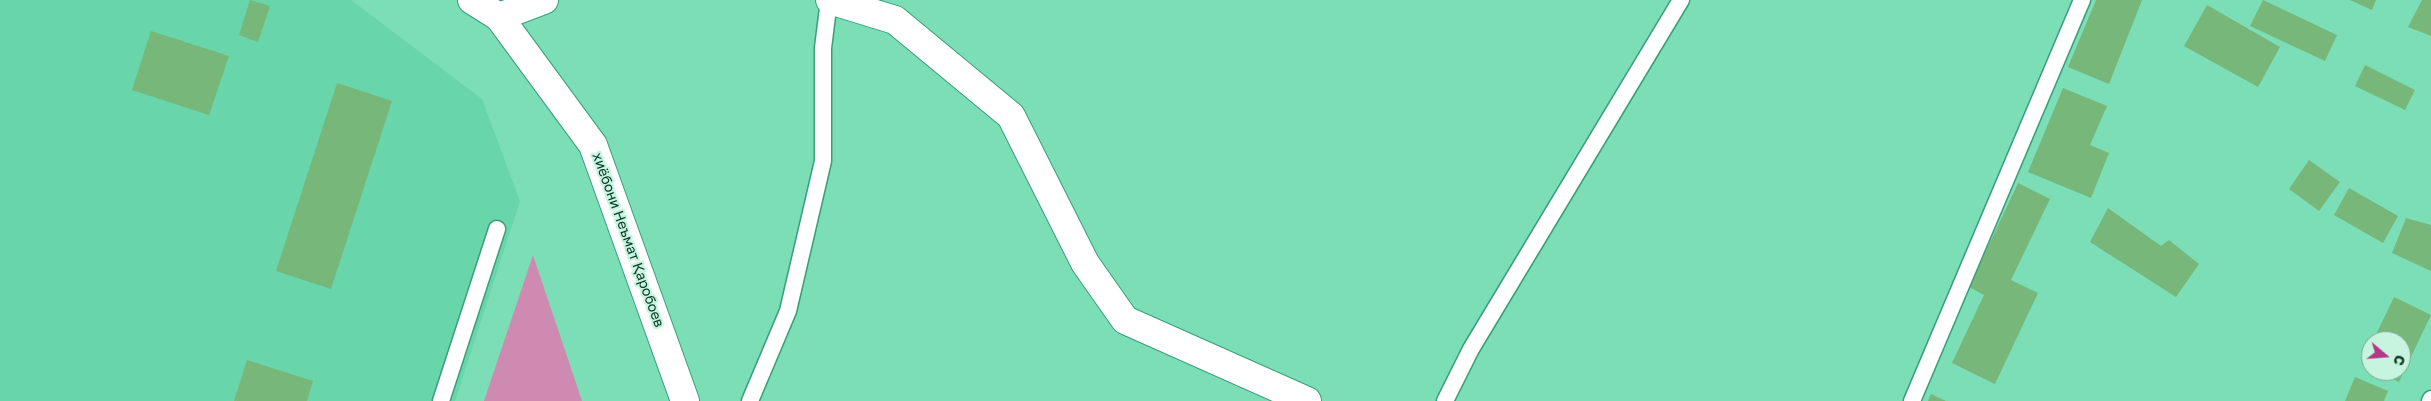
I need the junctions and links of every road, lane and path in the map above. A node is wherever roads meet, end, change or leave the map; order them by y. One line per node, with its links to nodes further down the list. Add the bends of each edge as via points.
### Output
1 (472, 0): 6 (main road, хиёбони Неъмат Қаробоев)
2 (544, 0): 6 (main road)
3 (830, 0): 10 (lane, via 823,48 823,161 788,311); 11 (main road, via 895,20 1011,116 1085,263 1125,320)
4 (1681, 0): 12 (lane, via 1471,349)
5 (2082, 0): 13 (lane)
6 (499, 17): 9 (main road, хиёбони Неъмат Қаробоев, via 593,145)
7 (497, 229): 8 (lane)
8 (441, 401)
9 (685, 401)
10 (750, 401)
11 (1307, 401)
12 (1445, 401)
13 (1912, 401)

